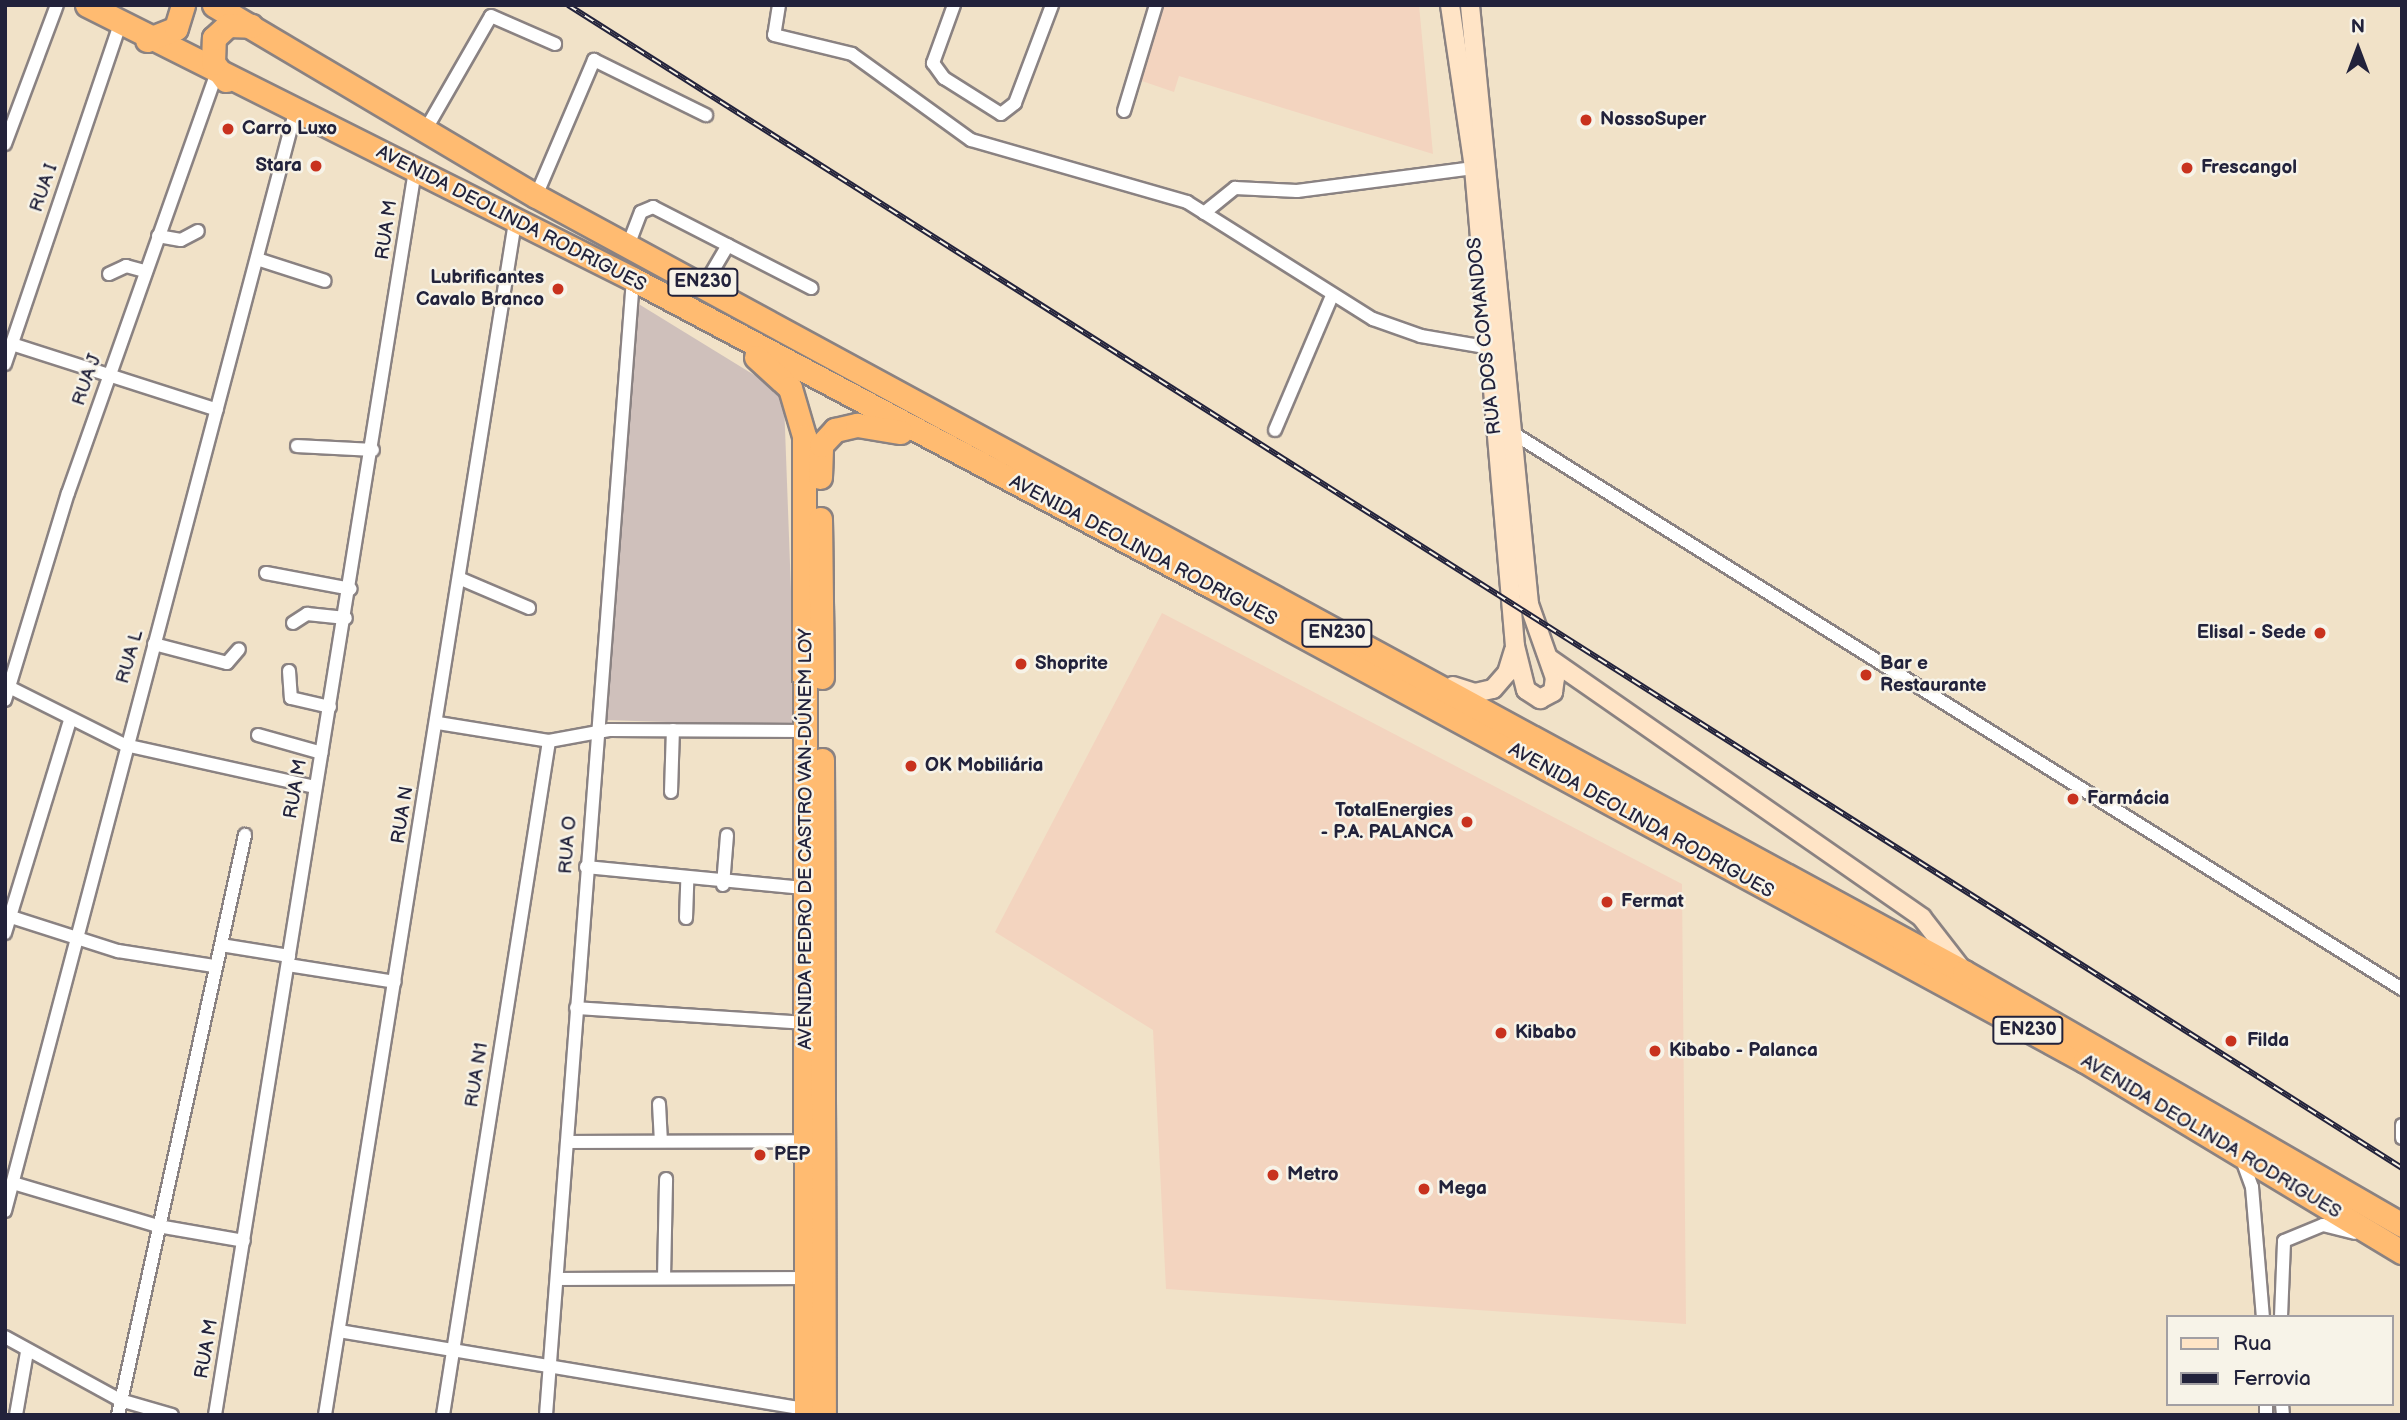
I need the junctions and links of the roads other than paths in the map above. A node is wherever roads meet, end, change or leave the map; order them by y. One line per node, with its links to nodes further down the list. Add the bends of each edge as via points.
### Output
1 (57, 5): 20 (street)
2 (87, 5): 11 (highway, AVENIDA DEOLINDA RODRIGUES / EN230)
3 (184, 5): 13 (highway, via 176,28)
4 (214, 5): 12 (highway, AVENIDA DEOLINDA RODRIGUES / EN230)
5 (779, 5): 24 (street, via 774,35 852,54 971,140 1171,196)
6 (954, 5): 7 (street, via 933,63 944,78 1000,114 1015,103)
7 (1052, 5)
8 (1156, 5): 16 (street)
9 (1450, 5): 21 (main road, RUA DOS COMANDOS)
10 (1471, 5): 45 (main road, RUA DOS COMANDOS)
11 (120, 24): 13 (highway, AVENIDA DEOLINDA RODRIGUES / EN230); 39 (street, RUA I)
12 (254, 27): 15 (highway, via 228,26 214,38 213,63); 19 (highway, AVENIDA DEOLINDA RODRIGUES / EN230)
13 (147, 40): 15 (highway, AVENIDA DEOLINDA RODRIGUES / EN230)
14 (555, 44): 19 (street, via 491,16)
15 (221, 78): 17 (highway, AVENIDA DEOLINDA RODRIGUES / EN230); 27 (street, RUA J)
16 (1124, 111)
17 (295, 113): 22 (highway, AVENIDA DEOLINDA RODRIGUES / EN230); 30 (street, RUA L)
18 (706, 115): 23 (street, via 594,60)
19 (426, 129): 23 (highway, AVENIDA DEOLINDA RODRIGUES / EN230)
20 (5, 144)
21 (1474, 168): 24 (street, via 1297,191 1235,188); 40 (main road, RUA DOS COMANDOS)
22 (415, 170): 25 (highway, AVENIDA DEOLINDA RODRIGUES / EN230); 48 (street, RUA M)
23 (536, 196): 28 (highway, AVENIDA DEOLINDA RODRIGUES / EN230)
24 (1204, 213): 37 (street)
25 (515, 222): 33 (highway, AVENIDA DEOLINDA RODRIGUES / EN230); 50 (street, RUA N)
26 (198, 231): 27 (street, via 181,240)
27 (158, 236): 31 (street, RUA J)
28 (629, 243): 29 (street, via 641,212 653,207); 35 (highway, AVENIDA DEOLINDA RODRIGUES / EN230)
29 (728, 245): 35 (street); 36 (street)
30 (257, 259): 34 (street); 43 (street, RUA L)
31 (145, 271): 32 (street, via 126,266); 42 (street, RUA J)
32 (109, 274)
33 (633, 279): 38 (highway, AVENIDA DEOLINDA RODRIGUES / EN230); 68 (street, RUA O)
34 (325, 281)
35 (705, 284): 58 (highway, AVENIDA DEOLINDA RODRIGUES / EN230, via 1008,457)
36 (811, 288)
37 (1331, 298): 40 (street, via 1399,329); 44 (street)
38 (693, 313): 46 (highway, AVENIDA DEOLINDA RODRIGUES / EN230); 67 (highway, AVENIDA PEDRO DE CASTRO VAN-DÚNEM LOY, via 772,369 790,388 802,418)
39 (12, 344): 41 (street, RUA I); 42 (street)
40 (1491, 348): 56 (main road, RUA DOS COMANDOS)
41 (5, 364)
42 (110, 373): 43 (street); 61 (street, RUA J)
43 (217, 410): 55 (street, RUA L)
44 (1275, 430)
45 (1516, 435): 59 (main road, RUA DOS COMANDOS, via 1531,612); 90 (street)
46 (937, 441): 99 (highway, AVENIDA DEOLINDA RODRIGUES / EN230, via 2085,1061); 118 (highway, AVENIDA PEDRO DE CASTRO VAN-DÚNEM LOY, via 857,425 835,430 819,451)
47 (297, 446): 48 (street)
48 (373, 450): 51 (street, RUA M)
49 (266, 573): 51 (street)
50 (461, 579): 52 (street); 65 (street, RUA N)
51 (351, 589): 53 (street, RUA M)
52 (529, 608)
53 (346, 618): 54 (street, via 307,614); 63 (street, RUA M)
54 (293, 623)
55 (154, 644): 57 (street, via 227,663); 71 (street, RUA L)
56 (1515, 646): 58 (main road, via 1503,680 1482,693); 59 (main road, RUA DOS COMANDOS, via 1531,697 1553,692)
57 (239, 649)
58 (1387, 659): 88 (highway, AVENIDA DEOLINDA RODRIGUES / EN230)
59 (1549, 659): 88 (main road, via 1922,918)
60 (289, 671): 63 (street, via 291,698)
61 (8, 686): 62 (street, RUA J); 64 (street)
62 (5, 700)
63 (330, 707): 72 (street, RUA M)
64 (70, 720): 71 (street); 81 (street)
65 (438, 723): 70 (street); 89 (street, RUA N)
66 (673, 730): 67 (street); 68 (street); 74 (street)
67 (807, 731): 80 (highway, AVENIDA PEDRO DE CASTRO VAN-DÚNEM LOY)
68 (596, 734): 70 (street); 77 (street, RUA O)
69 (258, 735): 72 (street)
70 (549, 741): 114 (street, RUA N1)
71 (125, 745): 73 (street); 84 (street, RUA L)
72 (322, 752): 73 (street, RUA M)
73 (315, 788): 86 (street, RUA M)
74 (671, 792)
75 (245, 835): 85 (street)
76 (727, 835): 79 (street)
77 (586, 867): 78 (street); 91 (street, RUA O)
78 (687, 880): 79 (street); 82 (street)
79 (723, 885): 80 (street)
80 (806, 888): 92 (highway, AVENIDA PEDRO DE CASTRO VAN-DÚNEM LOY)
81 (8, 916): 83 (street); 84 (street)
82 (686, 918)
83 (5, 933)
84 (77, 937): 87 (street, via 162,961); 101 (street, RUA L)
85 (221, 945): 86 (street); 87 (street)
86 (288, 961): 89 (street); 105 (street, RUA M)
87 (214, 966): 104 (street)
88 (1964, 972): 103 (highway, AVENIDA DEOLINDA RODRIGUES / EN230)
89 (395, 982): 112 (street, RUA N)
90 (2402, 989)
91 (576, 1008): 92 (street); 98 (street, RUA O)
92 (805, 1023): 97 (highway, AVENIDA PEDRO DE CASTRO VAN-DÚNEM LOY)
93 (659, 1104): 96 (street)
94 (2402, 1125): 95 (street)
95 (2402, 1138)
96 (661, 1140): 97 (street); 98 (street)
97 (806, 1140): 108 (highway, AVENIDA PEDRO DE CASTRO VAN-DÚNEM LOY)
98 (568, 1142): 109 (street, RUA O)
99 (2238, 1150): 106 (highway, AVENIDA DEOLINDA RODRIGUES / EN230); 110 (street, via 2252,1187)
100 (666, 1178): 107 (street)
101 (13, 1183): 102 (street, RUA L); 104 (street)
102 (5, 1212)
103 (2402, 1225)
104 (158, 1226): 105 (street); 117 (street)
105 (244, 1241): 122 (street, RUA M)
106 (2402, 1253): 111 (street, via 2323,1225 2295,1232 2280,1248)
107 (664, 1278): 108 (street); 109 (street)
108 (806, 1278): 118 (highway, AVENIDA PEDRO DE CASTRO VAN-DÚNEM LOY)
109 (558, 1279): 116 (street, RUA O)
110 (2263, 1315)
111 (2281, 1315)
112 (339, 1331): 114 (street); 123 (street, RUA N)
113 (5, 1337): 115 (street)
114 (451, 1350): 116 (street); 124 (street, RUA N1)
115 (27, 1352): 117 (street); 119 (street)
116 (551, 1368): 118 (street); 125 (street, RUA O)
117 (120, 1400): 120 (street); 121 (street)
118 (812, 1413)
119 (16, 1415)
120 (118, 1415)
121 (173, 1415)
122 (215, 1415)
123 (325, 1415)
124 (443, 1415)
125 (546, 1415)

